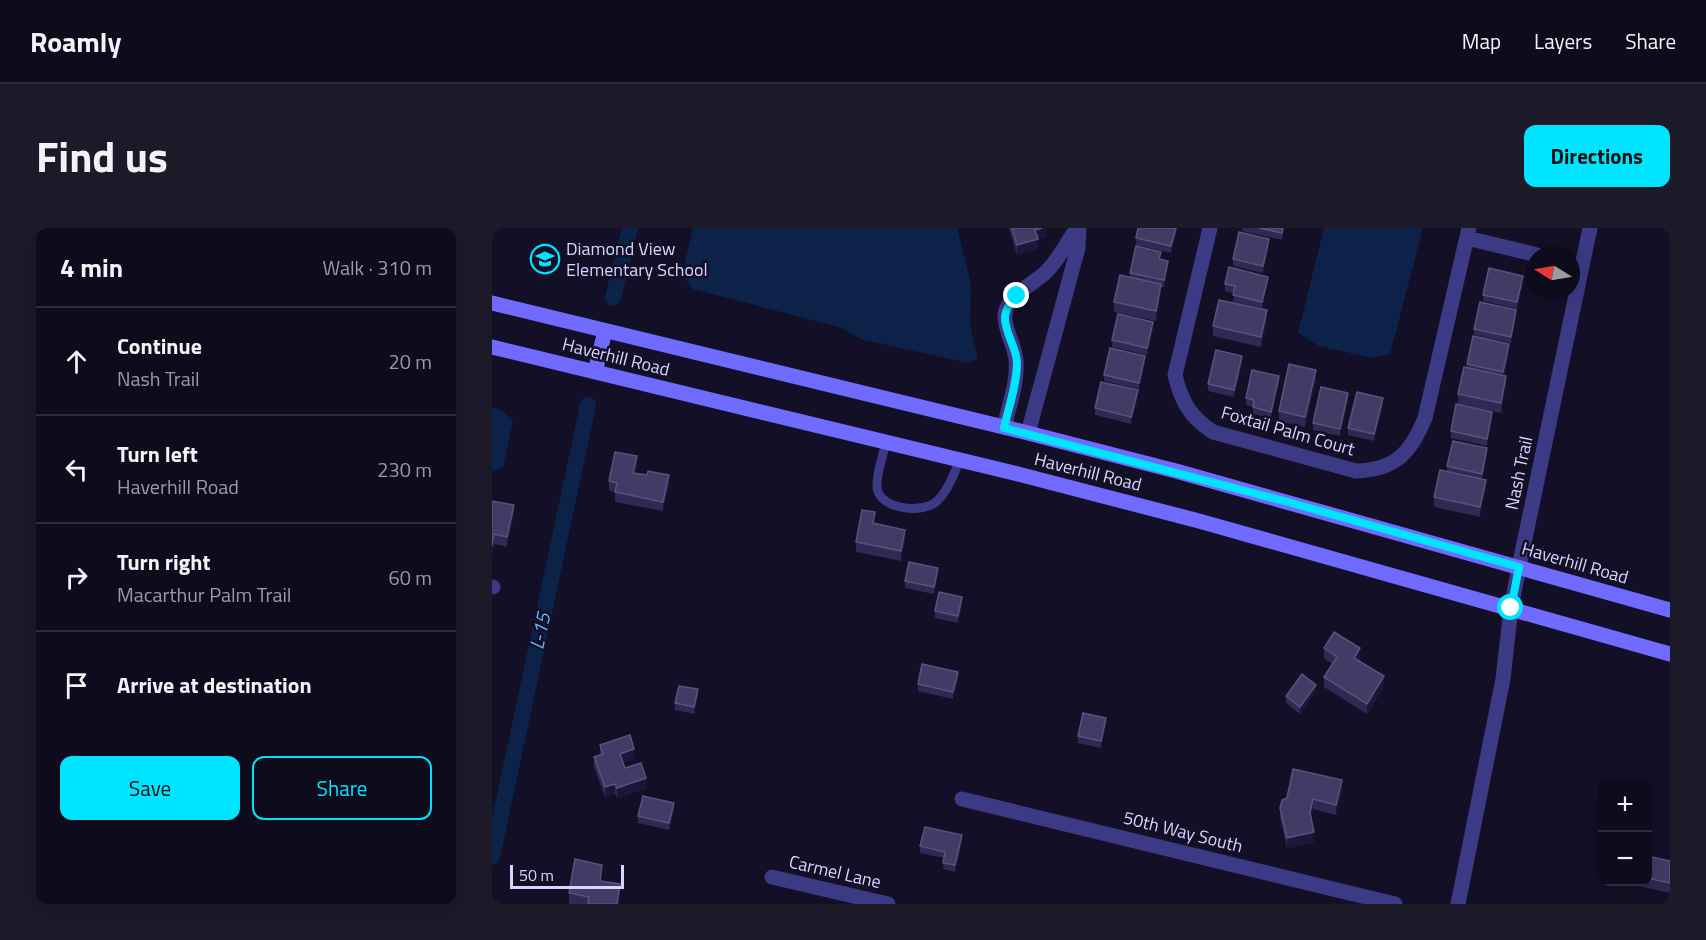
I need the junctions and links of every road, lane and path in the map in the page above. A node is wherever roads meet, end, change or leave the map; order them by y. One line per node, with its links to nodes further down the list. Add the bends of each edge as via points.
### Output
1 (1078, 228): 12 (street, via 1047,271 1010,304 1005,315 1017,363); 13 (street, via 1078,248)
2 (1210, 228): 4 (street, Foxtail Palm Court, via 1176,375 1186,408 1213,432 1356,471 1386,466 1415,442 1425,418)
3 (1590, 228): 6 (street, Nash Trail)
4 (1468, 233): 5 (street)
5 (1526, 251)
6 (1580, 254)
7 (1569, 300): 16 (street, Nash Trail)
8 (492, 303): 9 (street, Haverhill Road)
9 (605, 331): 11 (street); 12 (street, Haverhill Road)
10 (492, 347): 11 (street, Haverhill Road)
11 (595, 372): 14 (street, Haverhill Road)
12 (1004, 428): 13 (street, Haverhill Road)
13 (1028, 433): 16 (street, Haverhill Road)
14 (886, 442): 15 (street, Haverhill Road); 15 (lane, via 877,487 887,502 903,508 924,509 937,502)
15 (960, 460): 17 (street, Haverhill Road, via 1200,521)
16 (1519, 567): 17 (street, Nash Trail); 18 (street, Haverhill Road)
17 (1511, 608): 19 (street, Haverhill Road); 24 (street, Nash Trail, via 1503,679)
18 (1670, 610)
19 (1670, 654)
20 (962, 799): 23 (street, 50th Way South)
21 (772, 877): 22 (street, Carmel Lane)
22 (888, 904)
23 (1395, 904)
24 (1458, 904)

